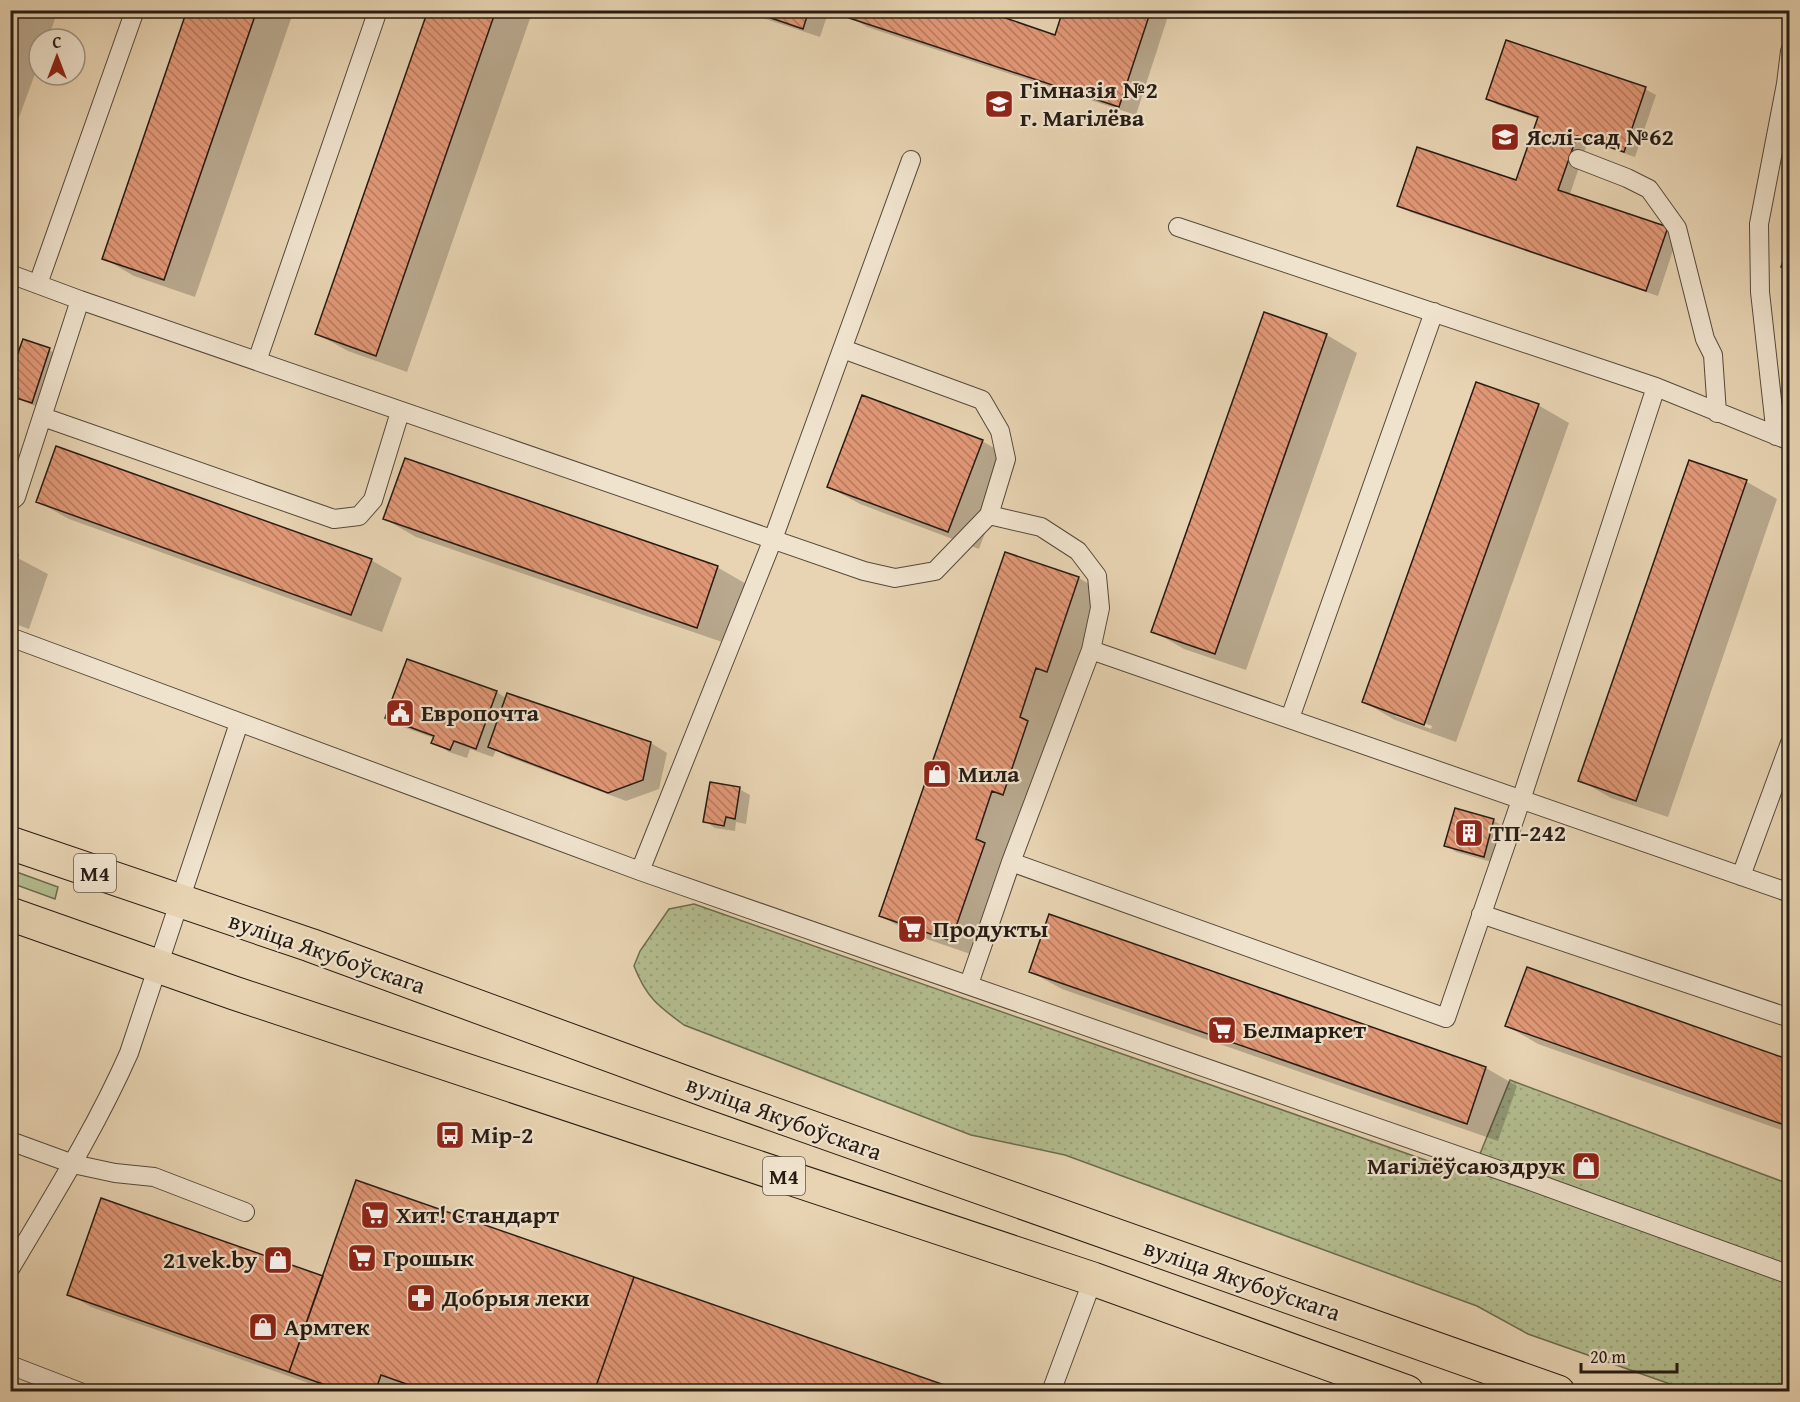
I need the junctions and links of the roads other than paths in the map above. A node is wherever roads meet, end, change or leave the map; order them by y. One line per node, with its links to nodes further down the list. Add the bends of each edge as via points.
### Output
1 (135, 10): 8 (lane)
2 (378, 10): 12 (lane)
3 (1790, 51): 17 (lane, via 1759,224 1760,292)
4 (1578, 159): 15 (lane, via 1649,189 1677,228 1705,339 1713,355)
5 (911, 160): 11 (lane)
6 (1178, 228): 10 (lane)
7 (10, 274): 8 (lane)
8 (38, 284): 9 (lane)
9 (80, 300): 12 (lane); 16 (lane)
10 (1434, 312): 13 (lane); 23 (lane)
11 (843, 349): 19 (lane, via 982,400 1000,431 1006,459); 20 (lane)
12 (257, 361): 14 (lane)
13 (1656, 387): 15 (lane); 26 (lane)
14 (400, 412): 16 (lane, via 374,500 359,516 334,519); 20 (lane)
15 (1717, 413): 17 (lane)
16 (43, 417): 18 (lane, via 16,497)
17 (1783, 438)
18 (10, 502)
19 (988, 514): 20 (lane, via 935,572 915,576 896,578 864,572); 22 (lane, via 1041,527 1078,551 1097,576 1100,608)
20 (774, 539): 29 (lane)
21 (10, 637): 24 (lane)
22 (1091, 650): 23 (lane); 28 (lane)
23 (1290, 718): 26 (lane)
24 (239, 723): 29 (lane); 32 (lane)
25 (1790, 743): 30 (lane)
26 (1521, 800): 30 (lane); 33 (lane)
27 (10, 843): 32 (main road, вуліца Якубоўскага / М4)
28 (1011, 862): 33 (lane, via 1446,1018); 36 (lane)
29 (640, 871): 36 (lane)
30 (1741, 876): 31 (lane)
31 (1790, 893)
32 (181, 902): 35 (lane); 48 (main road, вуліца Якубоўскага / М4)
33 (1481, 914): 37 (lane)
34 (10, 915): 35 (main road, вуліца Якубоўскага / М4)
35 (158, 966): 39 (lane, via 116,1083); 43 (main road, вуліца Якубоўскага / М4)
36 (969, 984): 42 (lane)
37 (1790, 1018)
38 (10, 1142): 39 (lane)
39 (72, 1164): 40 (lane, via 154,1177); 41 (lane)
40 (245, 1212)
41 (10, 1269)
42 (1790, 1275)
43 (1093, 1279): 46 (lane); 47 (main road, вуліца Якубоўскага / М4)
44 (10, 1365): 45 (lane)
45 (80, 1392)
46 (1051, 1392)
47 (1407, 1392)
48 (1558, 1392)

